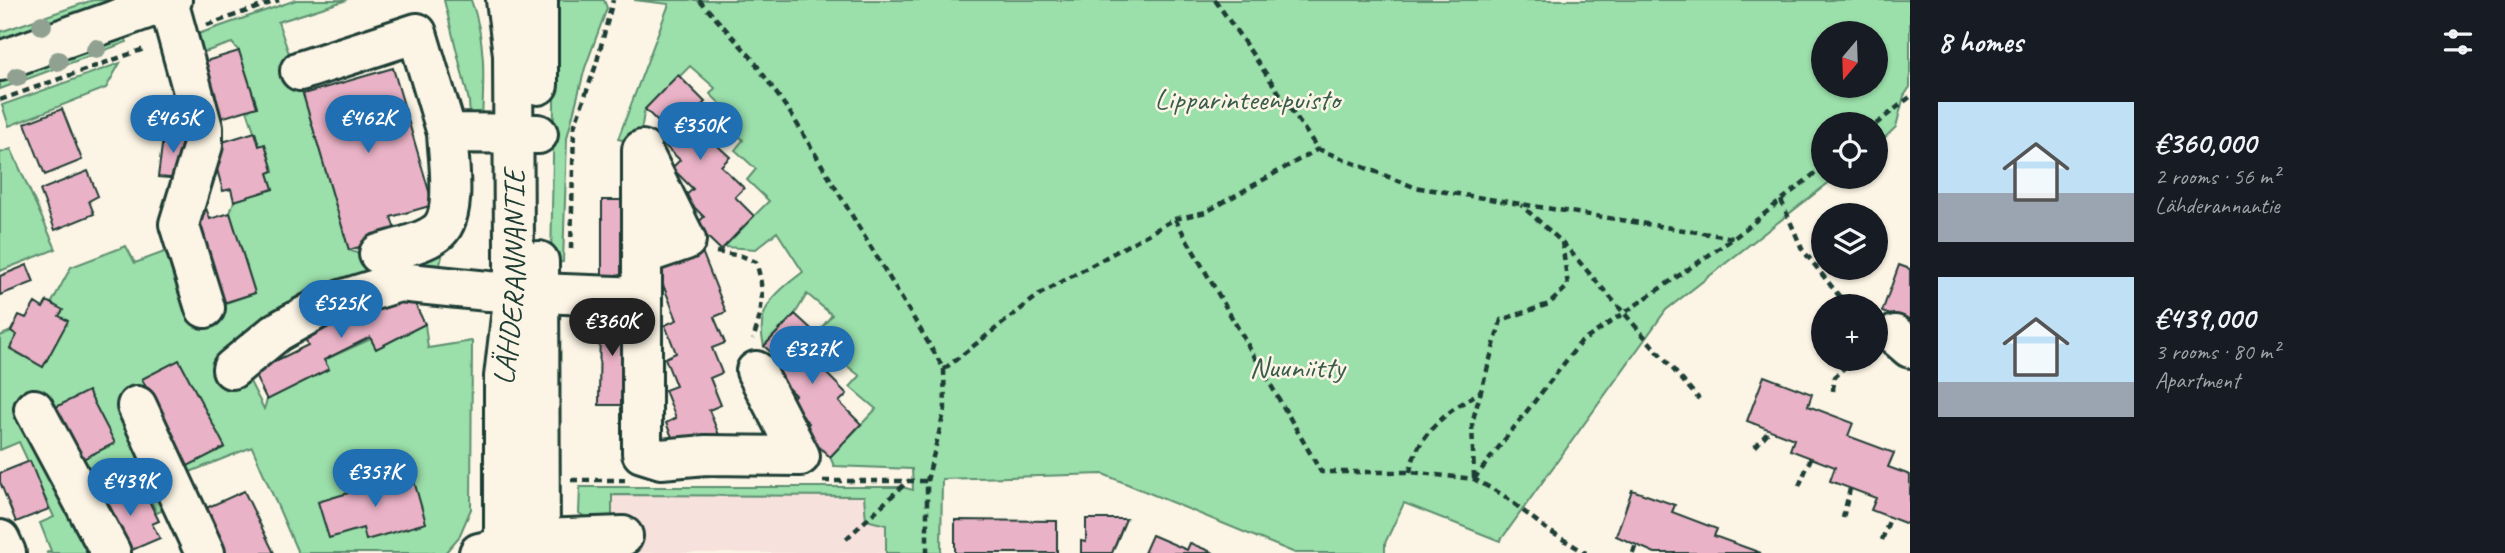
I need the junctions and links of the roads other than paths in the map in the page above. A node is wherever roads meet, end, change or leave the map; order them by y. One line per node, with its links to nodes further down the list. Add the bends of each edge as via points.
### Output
1 (506, 0): 7 (main road, LÄHDERANNANTIE)
2 (538, 0): 7 (main road, LÄHDERANNANTIE)
3 (173, 12): 4 (main road); 12 (main road, via 203,128 203,145 179,224)
4 (0, 61)
5 (300, 71): 6 (main road, via 417,33)
6 (447, 133): 7 (main road); 8 (main road, via 450,198 446,224 435,235)
7 (526, 134): 10 (main road, LÄHDERANNANTIE)
8 (379, 254)
9 (642, 255): 9 (main road, via 642,150 686,240); 11 (main road)
10 (541, 293): 11 (main road); 13 (main road, via 400,282 359,292 276,332); 19 (main road, LÄHDERANNANTIE, via 505,377)
11 (642, 297): 14 (main road, via 642,453 661,458 800,456)
12 (205, 308)
13 (232, 369)
14 (756, 371)
15 (137, 407): 22 (main road)
16 (34, 408): 21 (main road)
17 (624, 536): 19 (main road)
18 (0, 540): 20 (main road)
19 (514, 548)
20 (6, 553)
21 (111, 553)
22 (205, 553)

